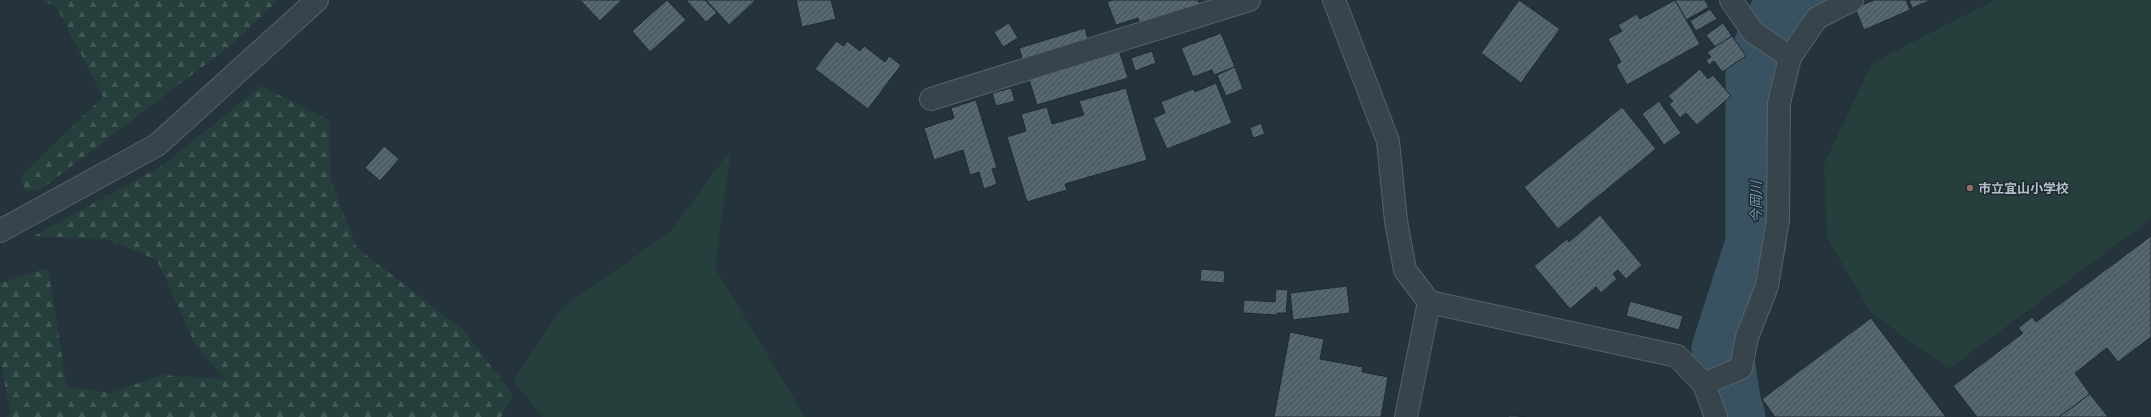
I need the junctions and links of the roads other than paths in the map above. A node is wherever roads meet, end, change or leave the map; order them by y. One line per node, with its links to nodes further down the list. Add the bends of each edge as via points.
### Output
1 (317, 0): 8 (street, via 157,145)
2 (1249, 0): 7 (street)
3 (1334, 0): 9 (street, via 1388,141 1396,221 1405,270)
4 (1731, 0): 6 (street, via 1753,32)
5 (1852, 0): 6 (street, via 1817,18)
6 (1790, 57): 10 (street, via 1779,103 1778,219 1767,286 1747,337 1741,368)
7 (931, 98)
8 (0, 231)
9 (1429, 302): 10 (street, via 1677,356); 11 (street)
10 (1704, 384): 12 (street)
11 (1406, 417)
12 (1716, 417)

